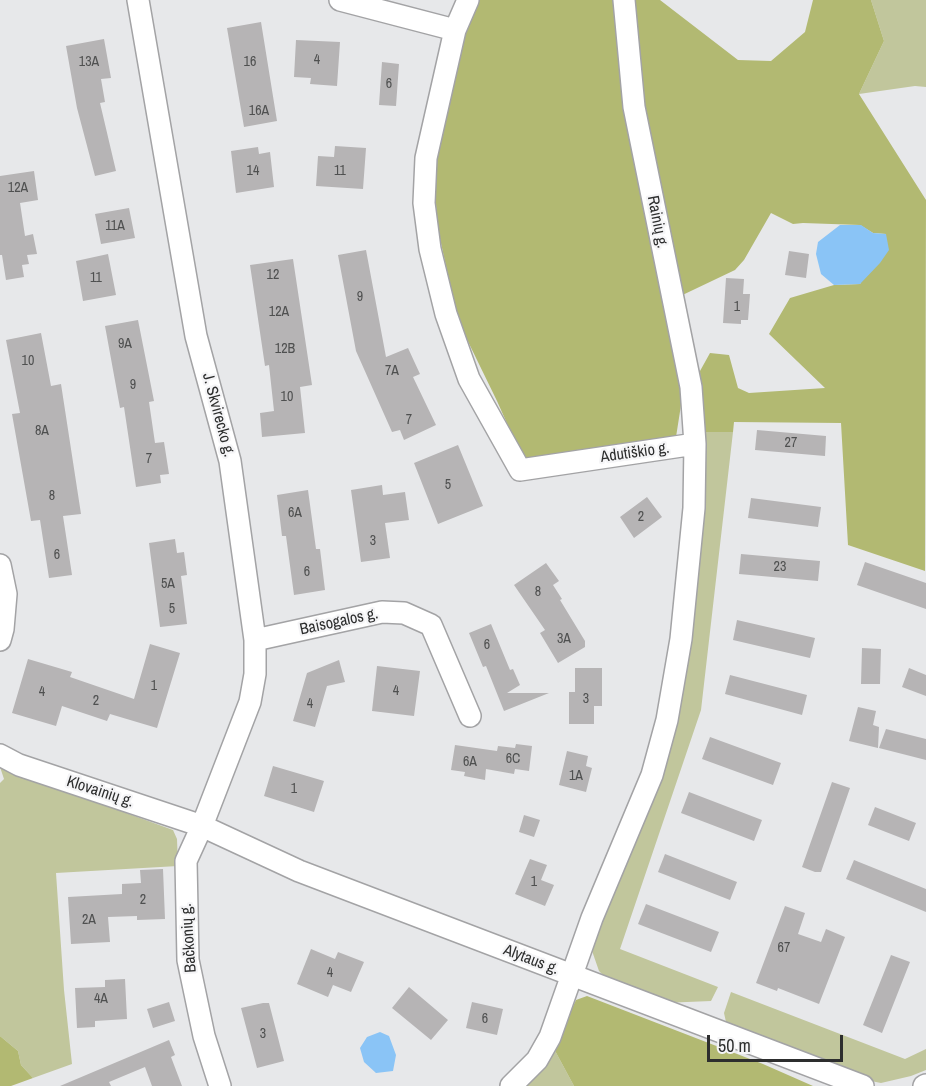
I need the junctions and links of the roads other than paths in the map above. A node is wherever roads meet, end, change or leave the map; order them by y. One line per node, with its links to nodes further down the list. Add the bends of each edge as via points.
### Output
1 (138, 0): 9 (street, J. Skvirecko g., via 196,336 230,460)
2 (340, 0): 5 (street)
3 (468, 0): 5 (street, Adutiškio g.)
4 (624, 0): 6 (street, Rainių g., via 634,107 691,387)
5 (455, 30): 6 (street, Adutiškio g., via 426,158 424,203 430,249 446,314 469,379 520,470)
6 (694, 444): 13 (street, Adutiškio g., via 694,508 681,639 668,720 652,775)
7 (0, 565): 8 (street, via 6,594)
8 (0, 640)
9 (255, 640): 10 (street, Baisogalos g., via 382,612 404,613 431,625); 12 (street, J. Skvirecko g., via 250,702)
10 (470, 716)
11 (0, 755): 12 (street, Klovainių g., via 19,765)
12 (202, 826): 13 (street, Alytaus g., via 299,871); 14 (street, Bačkonių g., via 186,861 188,960 204,1036)
13 (572, 976): 15 (street, Adutiškio g., via 550,1037 537,1060); 16 (street, Alytaus g.)
14 (220, 1086)
15 (512, 1086)
16 (863, 1086)

